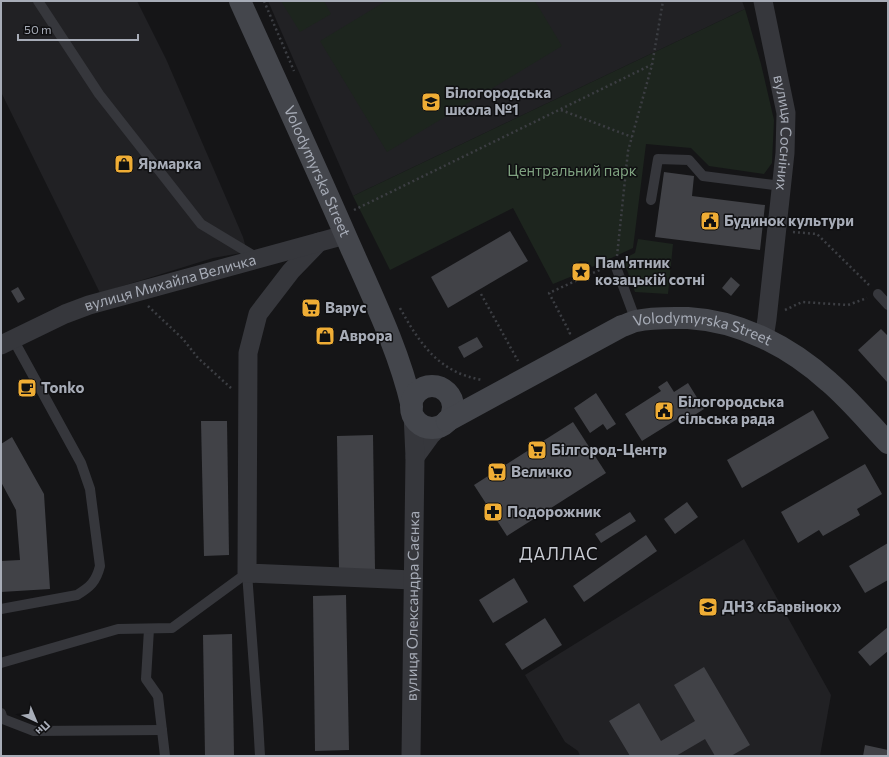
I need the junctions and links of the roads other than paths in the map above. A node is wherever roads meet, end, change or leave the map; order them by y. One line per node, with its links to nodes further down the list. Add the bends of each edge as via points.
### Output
1 (38, 1): 8 (lane, via 99,94 201,224)
2 (240, 1): 6 (main road, Volodymyrska Street)
3 (763, 1): 4 (street, вулиця Сосніних, via 786,113)
4 (782, 186): 5 (lane, via 703,176 689,160 658,159); 13 (street, вулиця Сосніних)
5 (651, 200)
6 (342, 226): 7 (street, вулиця Михайла Величка); 15 (main road, Volodymyrska Street)
7 (319, 242): 8 (street, вулиця Михайла Величка); 22 (street, via 291,271 258,314 248,353)
8 (259, 259): 14 (street, вулиця Михайла Величка, via 89,306 65,314)
9 (616, 267): 12 (lane)
10 (878, 294): 11 (lane)
11 (888, 304)
12 (636, 321): 13 (main road, Volodymyrska Street, via 698,319); 16 (main road, Volodymyrska Street)
13 (766, 328): 20 (main road, Volodymyrska Street, via 830,382)
14 (7, 342): 24 (lane, via 81,463 90,489 100,566 97,578 77,595)
15 (392, 342): 17 (main road, Volodymyrska Street, via 416,369); 18 (main road, Volodymyrska Street)
16 (490, 388): 17 (main road, Volodymyrska Street, via 475,395); 19 (main road, Volodymyrska Street)
17 (443, 389): 18 (main road, via 433,386 420,390 412,400); 19 (main road, via 450,396 453,409 451,416)
18 (412, 410): 19 (main road, via 416,419 427,427); 21 (street, вулиця Олександра Саєнка)
19 (444, 423): 21 (street, via 431,435)
20 (888, 444)
21 (415, 457): 23 (street, вулиця Олександра Саєнка)
22 (247, 573): 23 (street); 25 (lane, via 172,628); 30 (lane)
23 (413, 580): 31 (street, вулиця Олександра Саєнка)
24 (1, 609)
25 (149, 629): 26 (lane, via 118,629); 28 (lane, via 146,679 158,696)
26 (1, 663)
27 (1, 713): 28 (lane, via 3,719 34,731)
28 (162, 730): 29 (lane)
29 (165, 756)
30 (260, 756)
31 (411, 756)

